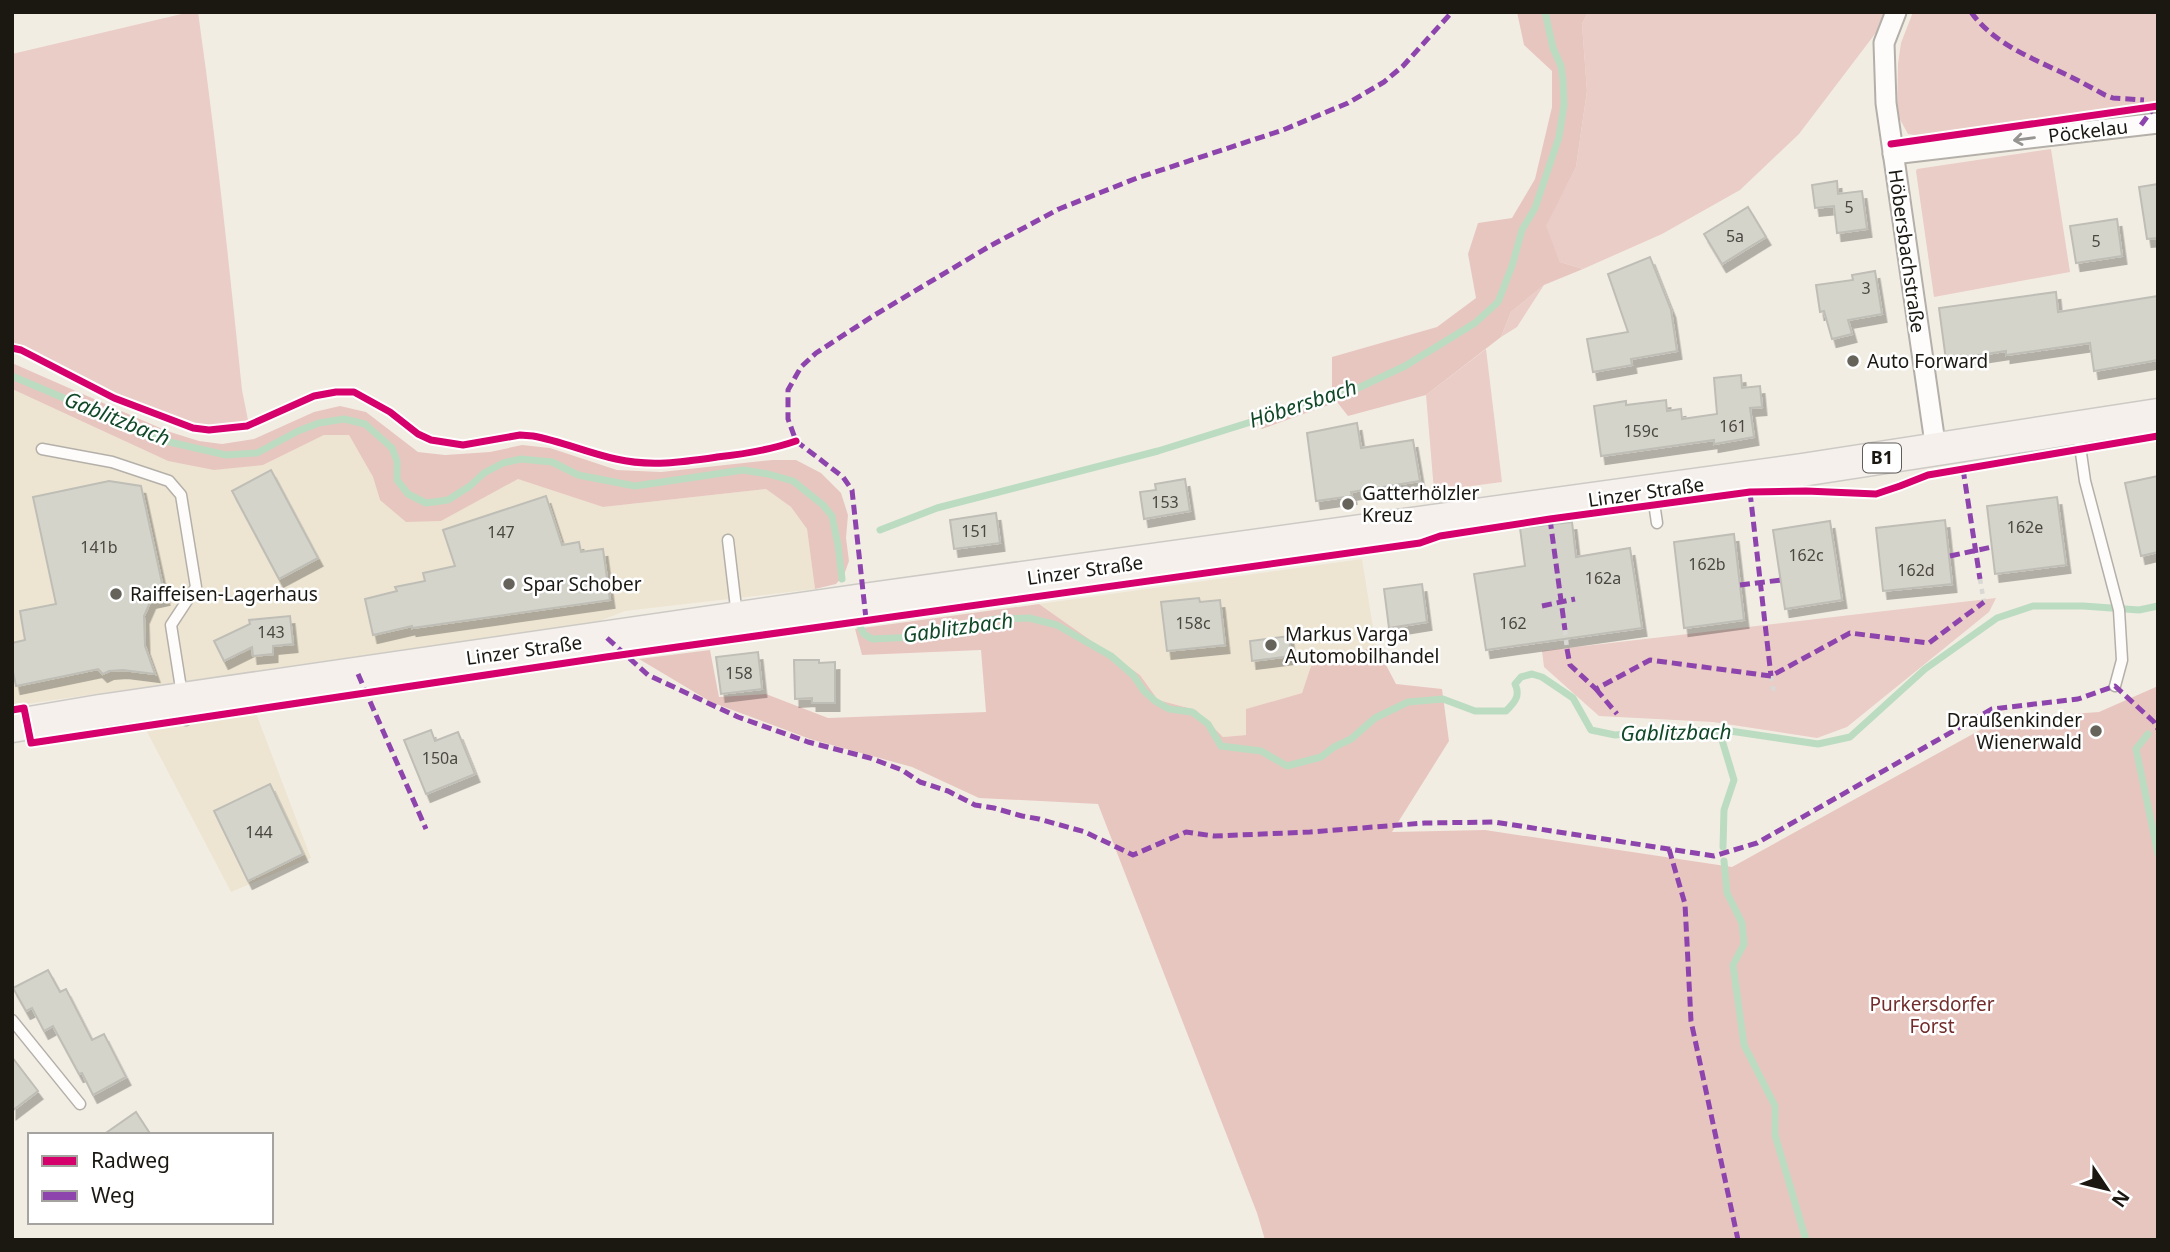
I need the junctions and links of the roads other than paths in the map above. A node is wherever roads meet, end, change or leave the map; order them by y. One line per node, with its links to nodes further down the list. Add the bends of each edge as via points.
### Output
1 (1896, 12): 3 (street, Höbersbachstraße, via 1884,43 1883,67)
2 (2158, 123): 3 (street, Pöckelau, one-way to 3)
3 (1893, 154): 7 (street, Höbersbachstraße)
4 (2158, 415): 5 (main road, Linzer Straße / B1)
5 (2078, 428): 7 (main road, Linzer Straße / B1); 12 (lane, via 2085,481 2120,616 2122,660)
6 (42, 449): 13 (lane, via 112,463 169,481 181,495 196,587 171,625)
7 (1936, 450): 8 (main road, Linzer Straße / B1)
8 (1652, 491): 9 (lane); 11 (main road, Linzer Straße / B1)
9 (1657, 523)
10 (728, 540): 11 (lane)
11 (738, 619): 13 (main road, Linzer Straße / B1)
12 (2115, 686)
13 (185, 710): 14 (main road, Linzer Straße / B1)
14 (12, 726)
15 (12, 1020): 16 (lane)
16 (80, 1104)

